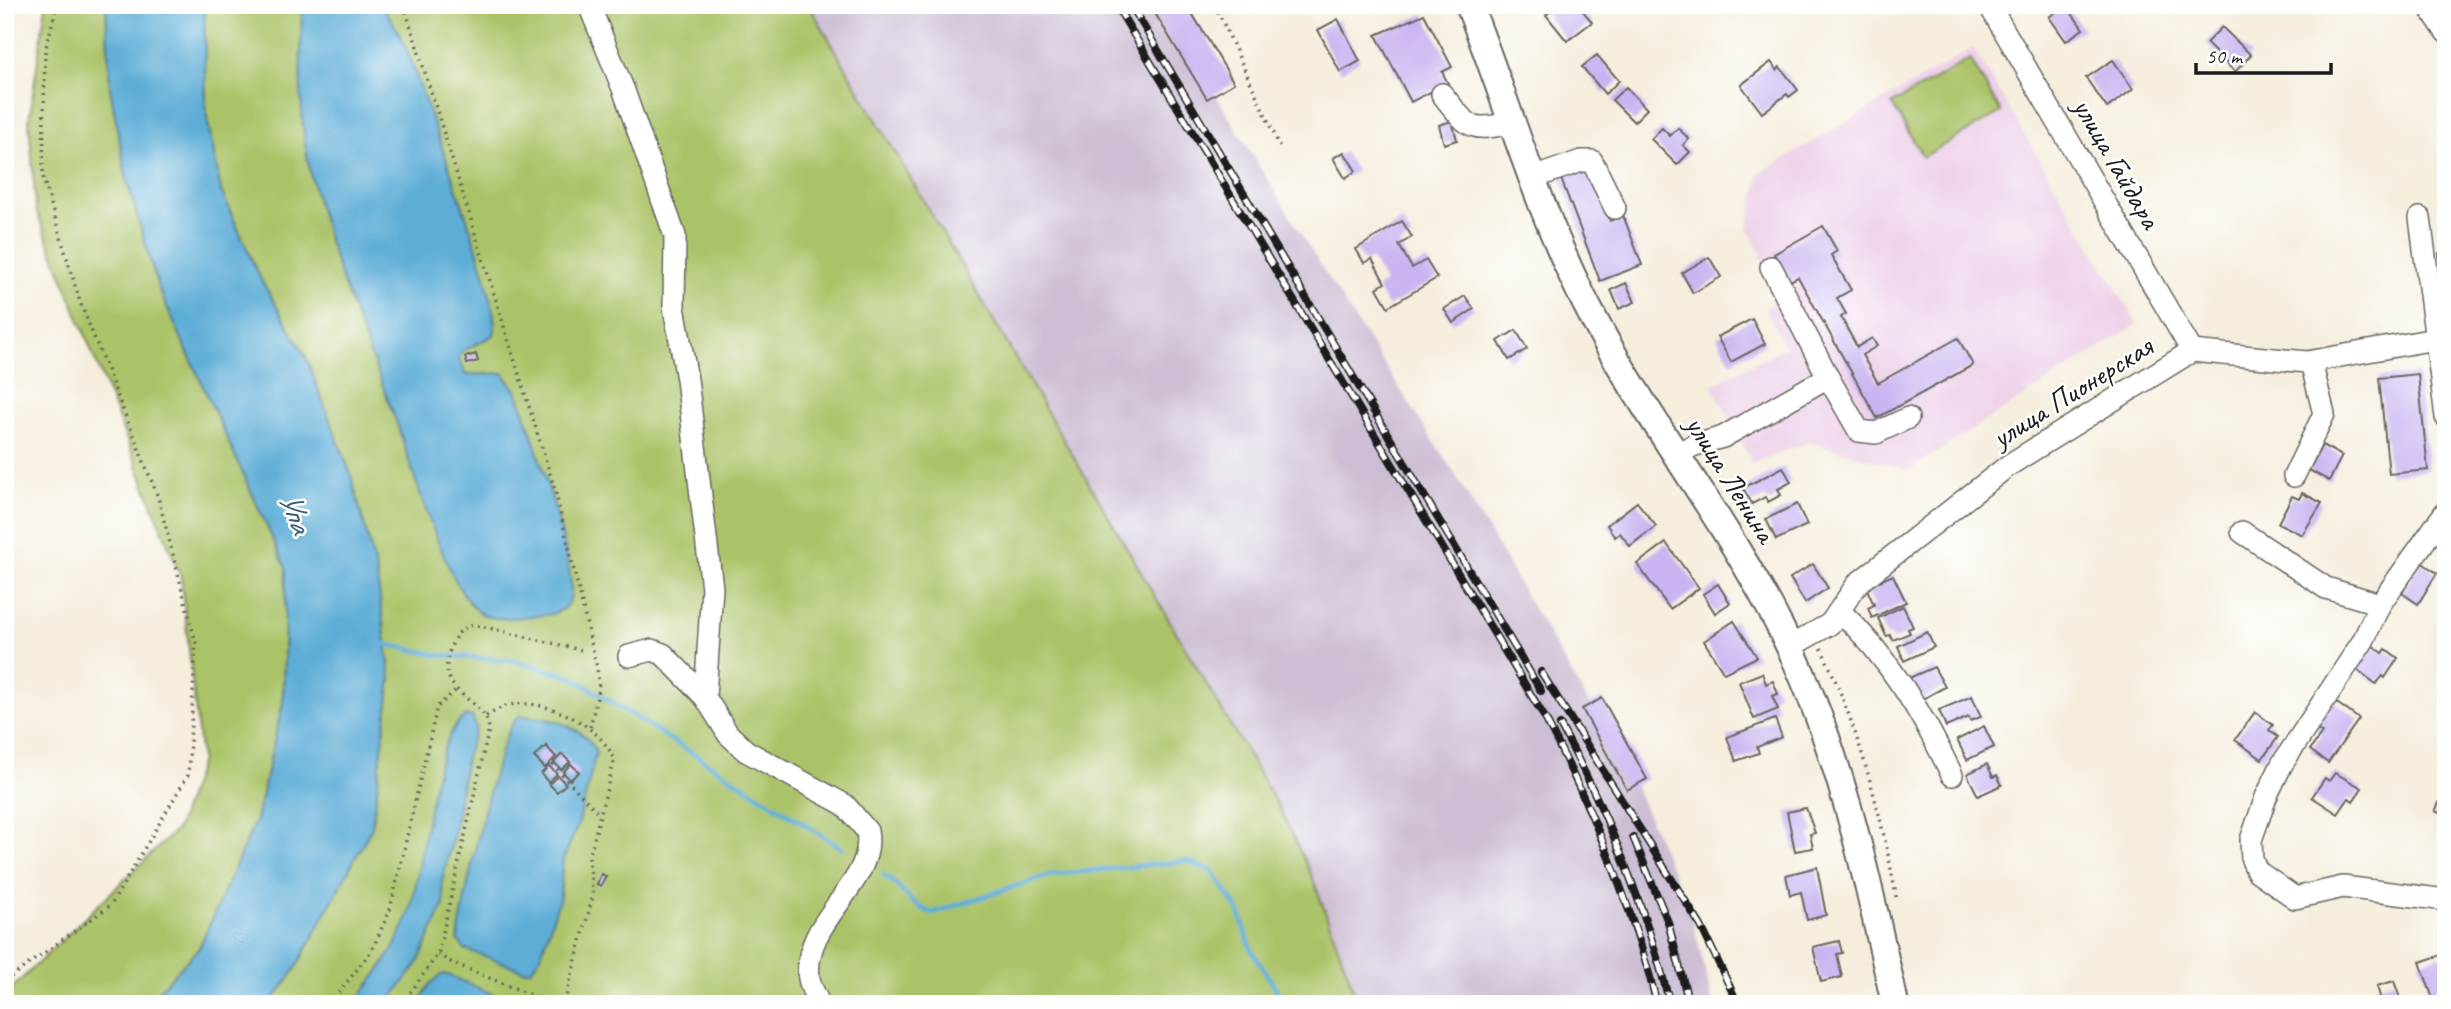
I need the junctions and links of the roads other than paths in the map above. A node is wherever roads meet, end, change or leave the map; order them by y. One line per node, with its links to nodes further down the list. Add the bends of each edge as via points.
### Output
1 (589, 5): 26 (street, via 675,236 674,307 712,588)
2 (1469, 5): 7 (main road, улица Ленина)
3 (1989, 5): 13 (street, улица Гайдара)
4 (2428, 5): 5 (street)
5 (2446, 32)
6 (1442, 94): 7 (street, via 1473,128)
7 (1513, 122): 8 (main road, улица Ленина)
8 (1533, 178): 9 (street, via 1585,159 1592,161); 18 (main road, улица Ленина, via 1585,301)
9 (1615, 208)
10 (2420, 218): 12 (street)
11 (1772, 267): 15 (street)
12 (2440, 337): 14 (street, улица Пионерская); 17 (street)
13 (2192, 351): 14 (street, улица Пионерская); 23 (street, улица Пионерская, via 2009,465 1858,583)
14 (2311, 362): 19 (street, via 2325,411)
15 (1828, 377): 16 (street, via 1859,431 1876,433); 18 (street, via 1723,437)
16 (1908, 418)
17 (2446, 418)
18 (1676, 455): 24 (main road, улица Ленина, via 1742,559)
19 (2294, 476)
20 (2446, 511): 22 (street)
21 (2242, 532): 22 (street, via 2326,588)
22 (2380, 604): 28 (street, via 2363,641 2282,764 2251,840 2252,860 2257,871 2295,898 2343,887)
23 (1840, 611): 24 (street, улица Пионерская, via 1830,624); 27 (street, via 1894,671)
24 (1789, 647): 30 (main road, улица Ленина, via 1808,686 1836,768)
25 (629, 656): 26 (street, via 652,650 663,654)
26 (705, 697): 29 (street, via 728,734 746,751 845,805 867,831 867,855 811,949 809,980)
27 (1951, 775)
28 (2446, 900)
29 (818, 1004)
30 (1895, 1004)

